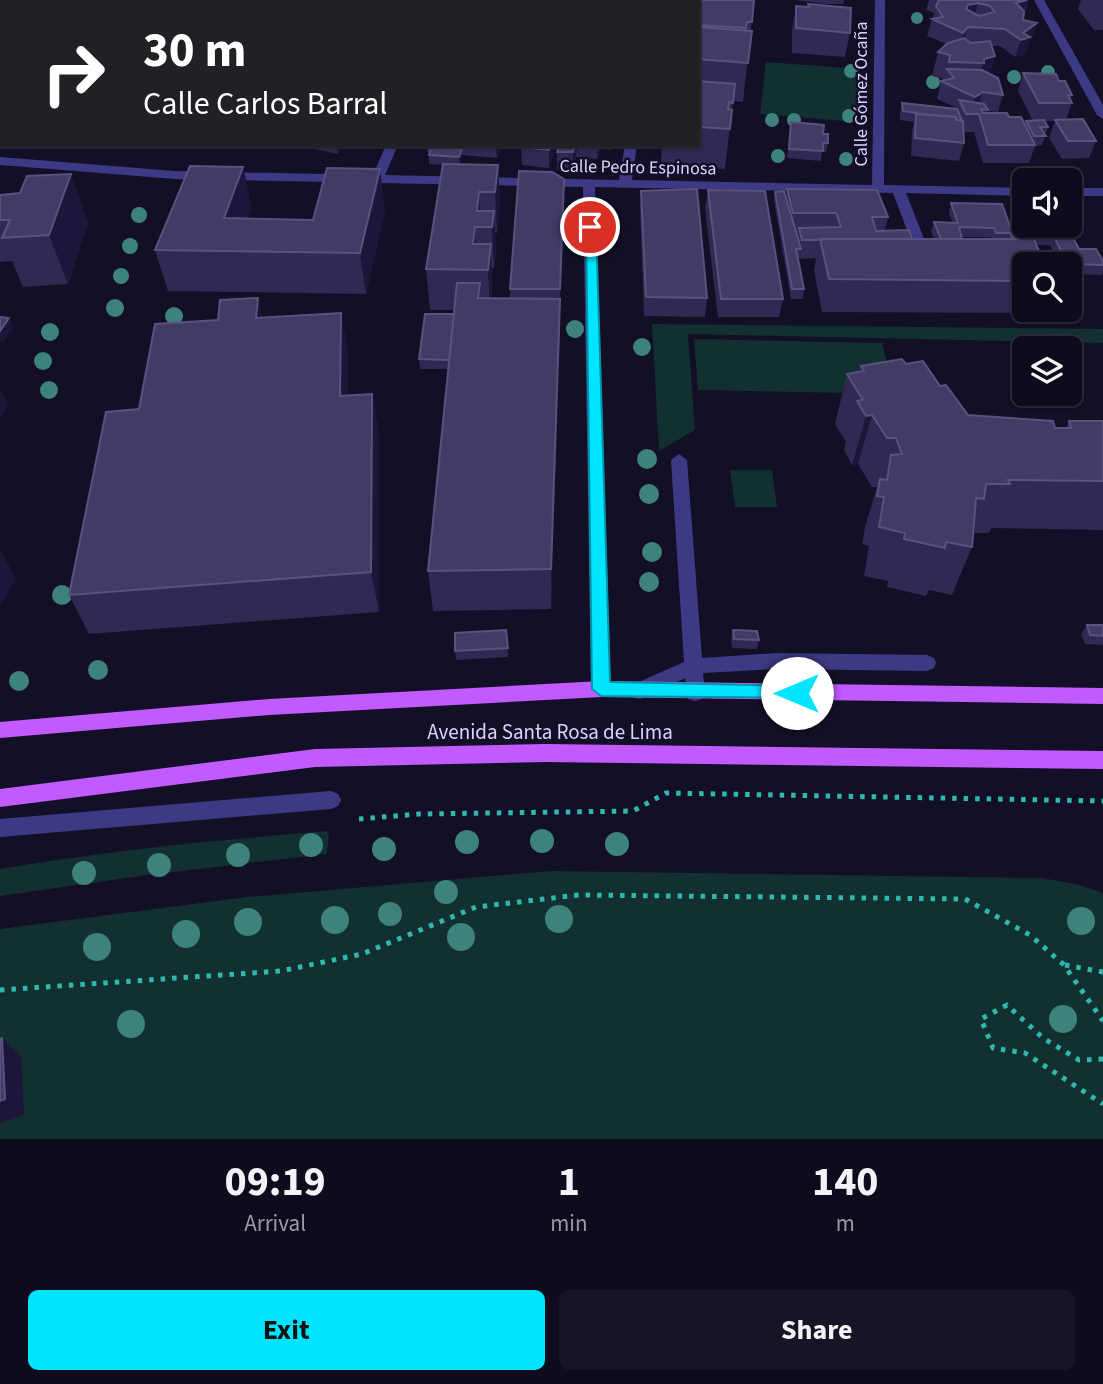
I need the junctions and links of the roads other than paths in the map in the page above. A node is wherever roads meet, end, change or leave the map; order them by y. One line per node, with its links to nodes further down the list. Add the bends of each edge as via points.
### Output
1 (880, 0): 10 (street, Calle Gómez Ocaña)
2 (1039, 0): 3 (street)
3 (1103, 115)
4 (391, 147): 7 (street)
5 (631, 147): 9 (street)
6 (0, 161): 7 (street, Calle Pedro Espinosa, via 175,175)
7 (377, 180): 8 (street, Calle Pedro Espinosa)
8 (589, 183): 9 (street, Calle Pedro Espinosa); 19 (street)
9 (625, 184): 10 (street, Calle Pedro Espinosa)
10 (878, 189): 11 (street, Calle Pedro Espinosa)
11 (898, 190): 12 (street, Calle Pedro Espinosa); 15 (street)
12 (1012, 192)
13 (1082, 192): 14 (street)
14 (1103, 192)
15 (923, 254)
16 (679, 460): 18 (street)
17 (927, 663): 18 (street, via 776,661)
18 (693, 666): 20 (street); 21 (street)
19 (601, 689): 20 (main road, Avenida Santa Rosa de Lima); 23 (main road, Avenida Santa Rosa de Lima, via 269,707)
20 (637, 692): 21 (main road, Avenida Santa Rosa de Lima)
21 (695, 693): 22 (main road, Avenida Santa Rosa de Lima)
22 (1103, 696)
23 (0, 730)
24 (1103, 760): 25 (main road, Avenida Santa Rosa de Lima, via 559,753 315,758)
25 (0, 798)
26 (331, 800): 27 (street)
27 (0, 828)

